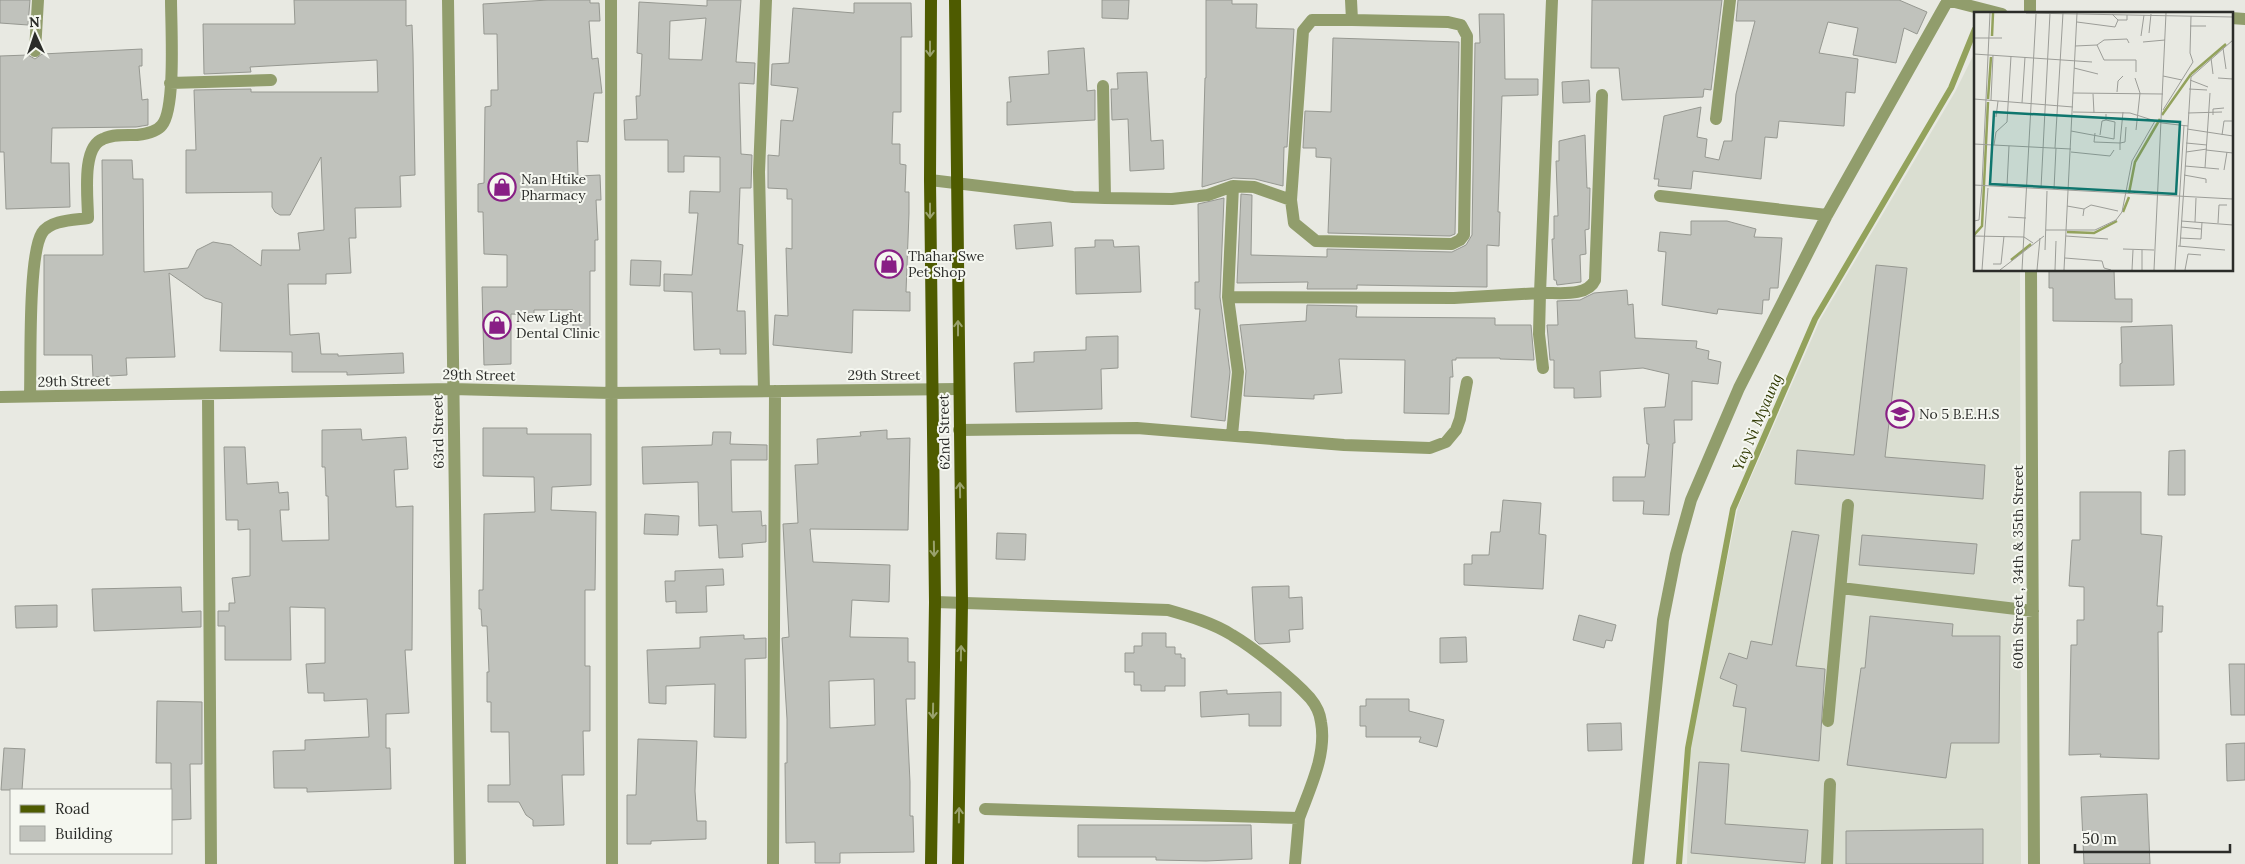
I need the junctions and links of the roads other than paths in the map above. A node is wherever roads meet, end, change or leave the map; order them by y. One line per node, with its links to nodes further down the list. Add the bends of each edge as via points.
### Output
1 (38, 0): 16 (street)
2 (171, 0): 18 (street)
3 (448, 0): 34 (street, 63rd Street)
4 (611, 0): 38 (street)
5 (766, 0): 37 (street, via 759,172)
6 (931, 0): 22 (main road, 62nd Street, one-way to 22)
7 (955, 0): 23 (main road, 62nd Street)
8 (1351, 0): 15 (street)
9 (1552, 0): 30 (street)
10 (1730, 0): 21 (street)
11 (1948, 0): 12 (street); 28 (street)
12 (1994, 12)
13 (2232, 18): 14 (street)
14 (2245, 18)
15 (1352, 20): 27 (street, via 1312,20 1303,31); 27 (street, via 1448,22 1461,25 1467,36 1464,235 1452,244 1316,241 1294,222)
16 (35, 51)
17 (271, 80): 18 (street)
18 (170, 83): 40 (street, via 168,113 162,126 144,134 103,138 93,148 88,163 88,218 55,224 42,232 37,245 32,299)
19 (1102, 86): 26 (street)
20 (1602, 95): 30 (street, via 1595,280 1585,291)
21 (1716, 119)
22 (930, 180): 23 (street); 35 (main road, 62nd Street, one-way to 35)
23 (958, 183): 26 (street); 36 (main road, 62nd Street, one-way to 23)
24 (1233, 186): 26 (street, via 1208,195 1172,199); 27 (street, via 1254,187); 31 (street)
25 (1660, 196): 28 (street)
26 (1105, 198)
27 (1291, 200)
28 (1828, 215): 60 (street, via 1739,388 1691,500 1663,620)
29 (2031, 271): 48 (street, 60th Street , 34th & 35th Street)
30 (1540, 293): 31 (street, via 1454,298); 32 (street, via 1539,334)
31 (1228, 298): 43 (street, via 1238,372)
32 (1543, 368)
33 (1467, 382): 43 (street, via 1456,430 1446,442 1430,448)
34 (452, 389): 38 (street, 29th Street); 39 (street, 29th Street); 54 (street, 63rd Street)
35 (932, 389): 36 (street, 29th Street); 37 (street, 29th Street); 46 (main road, 62nd Street, one-way to 46)
36 (958, 389): 42 (main road, 62nd Street)
37 (770, 390): 38 (street, 29th Street); 56 (street)
38 (611, 393): 55 (street)
39 (208, 395): 40 (street, 29th Street); 53 (street)
40 (30, 396): 41 (street, 29th Street)
41 (0, 397)
42 (959, 430): 43 (street, via 1138,428); 47 (main road, 62nd Street, one-way to 42)
43 (1232, 435)
44 (1848, 505): 45 (street)
45 (1841, 588): 48 (street); 49 (street)
46 (935, 602): 47 (street); 57 (main road, 62nd Street, one-way to 57)
47 (962, 602): 52 (street, via 1168,610 1191,616 1232,635 1293,682 1311,699 1320,714 1322,751); 58 (main road, 62nd Street, one-way to 47)
48 (2033, 611): 62 (street, 60th Street , 34th & 35th Street)
49 (1828, 721)
50 (1830, 784): 61 (street)
51 (985, 809): 52 (street)
52 (1300, 818): 59 (street)
53 (211, 864)
54 (460, 864)
55 (612, 864)
56 (773, 864)
57 (931, 864)
58 (958, 864)
59 (1295, 864)
60 (1638, 864)
61 (1827, 864)
62 (2034, 864)

